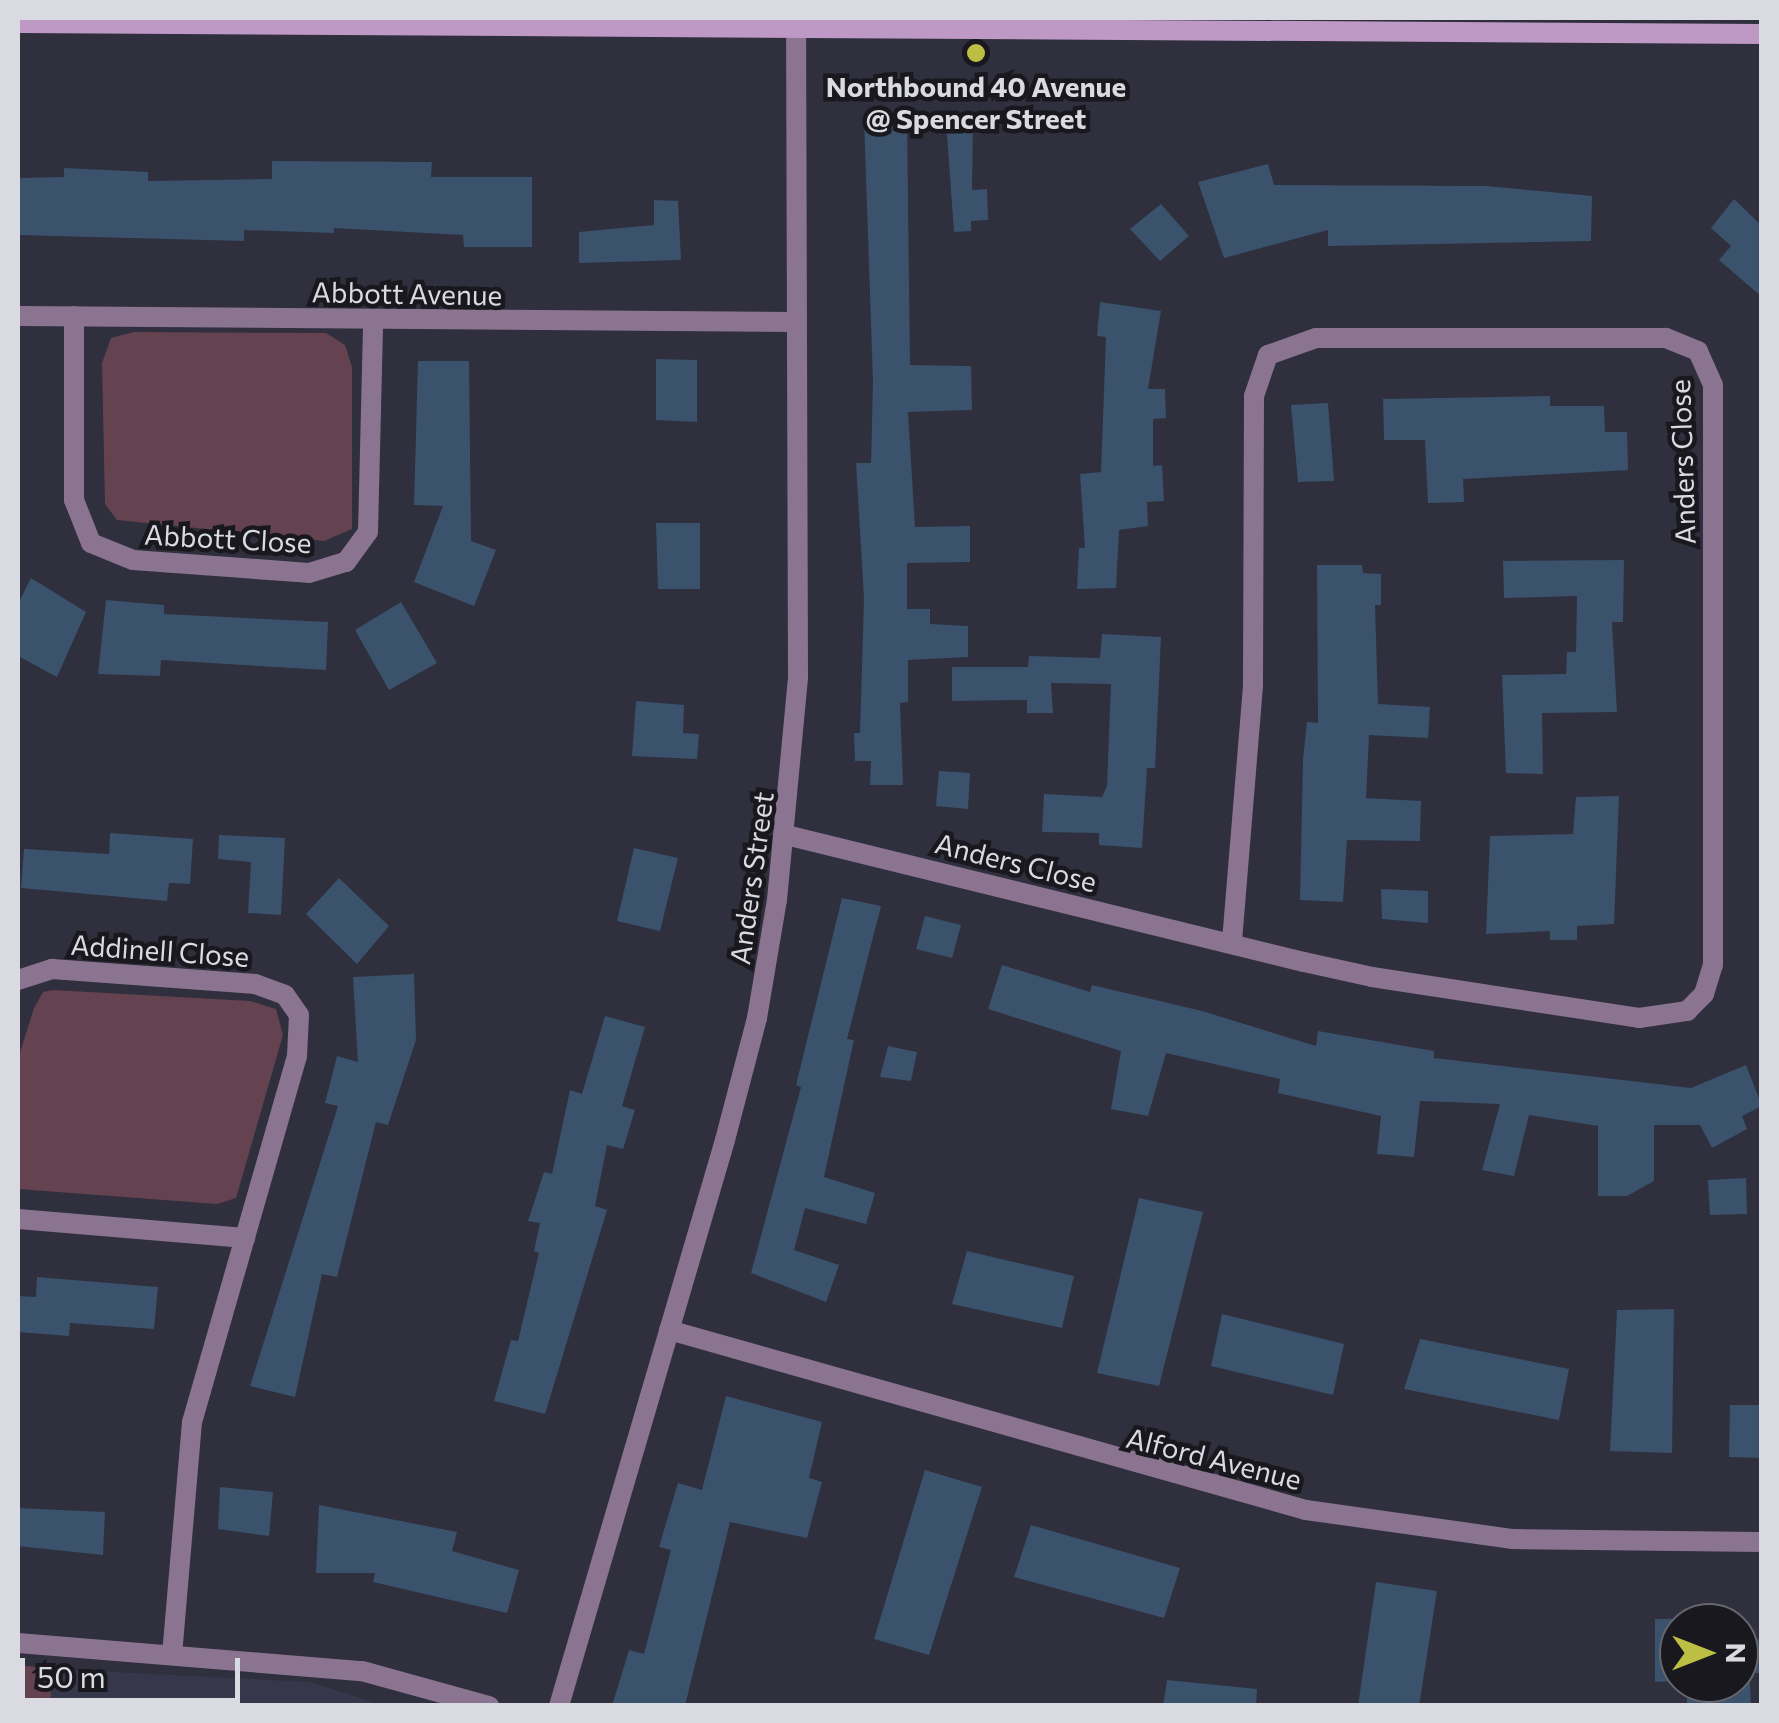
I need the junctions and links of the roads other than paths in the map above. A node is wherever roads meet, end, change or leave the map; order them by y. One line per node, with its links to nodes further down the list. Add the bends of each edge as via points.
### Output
1 (18, 23): 2 (main road)
2 (796, 24): 3 (main road); 7 (street, Anders Street)
3 (1762, 34)
4 (18, 316): 5 (street, Abbott Avenue)
5 (74, 316): 6 (street, Abbott Avenue); 6 (street, Abbott Close, via 74,500 91,542 133,560 310,574 346,562 368,532)
6 (373, 320): 7 (street, Abbott Avenue)
7 (796, 322): 8 (street, Anders Street, via 798,677)
8 (786, 834): 9 (street, Anders Close); 13 (street, Anders Street, via 757,1018)
9 (1232, 944): 9 (street, Anders Close, via 1372,977 1639,1018 1674,1017 1704,994 1713,966 1713,386 1698,351 1666,338 1316,338 1268,355 1254,396 1253,686)
10 (18, 980): 12 (street, Addinell Close, via 52,969 255,984 294,1005 300,1041)
11 (18, 1219): 12 (street)
12 (245, 1238): 16 (street, Addinell Close, via 189,1439)
13 (669, 1330): 14 (street, Alford Avenue, via 1189,1482 1321,1513 1514,1539); 18 (street, Anders Street)
14 (1762, 1542)
15 (18, 1643): 16 (street)
16 (172, 1655): 17 (street, via 362,1670)
17 (489, 1706)
18 (559, 1706)

